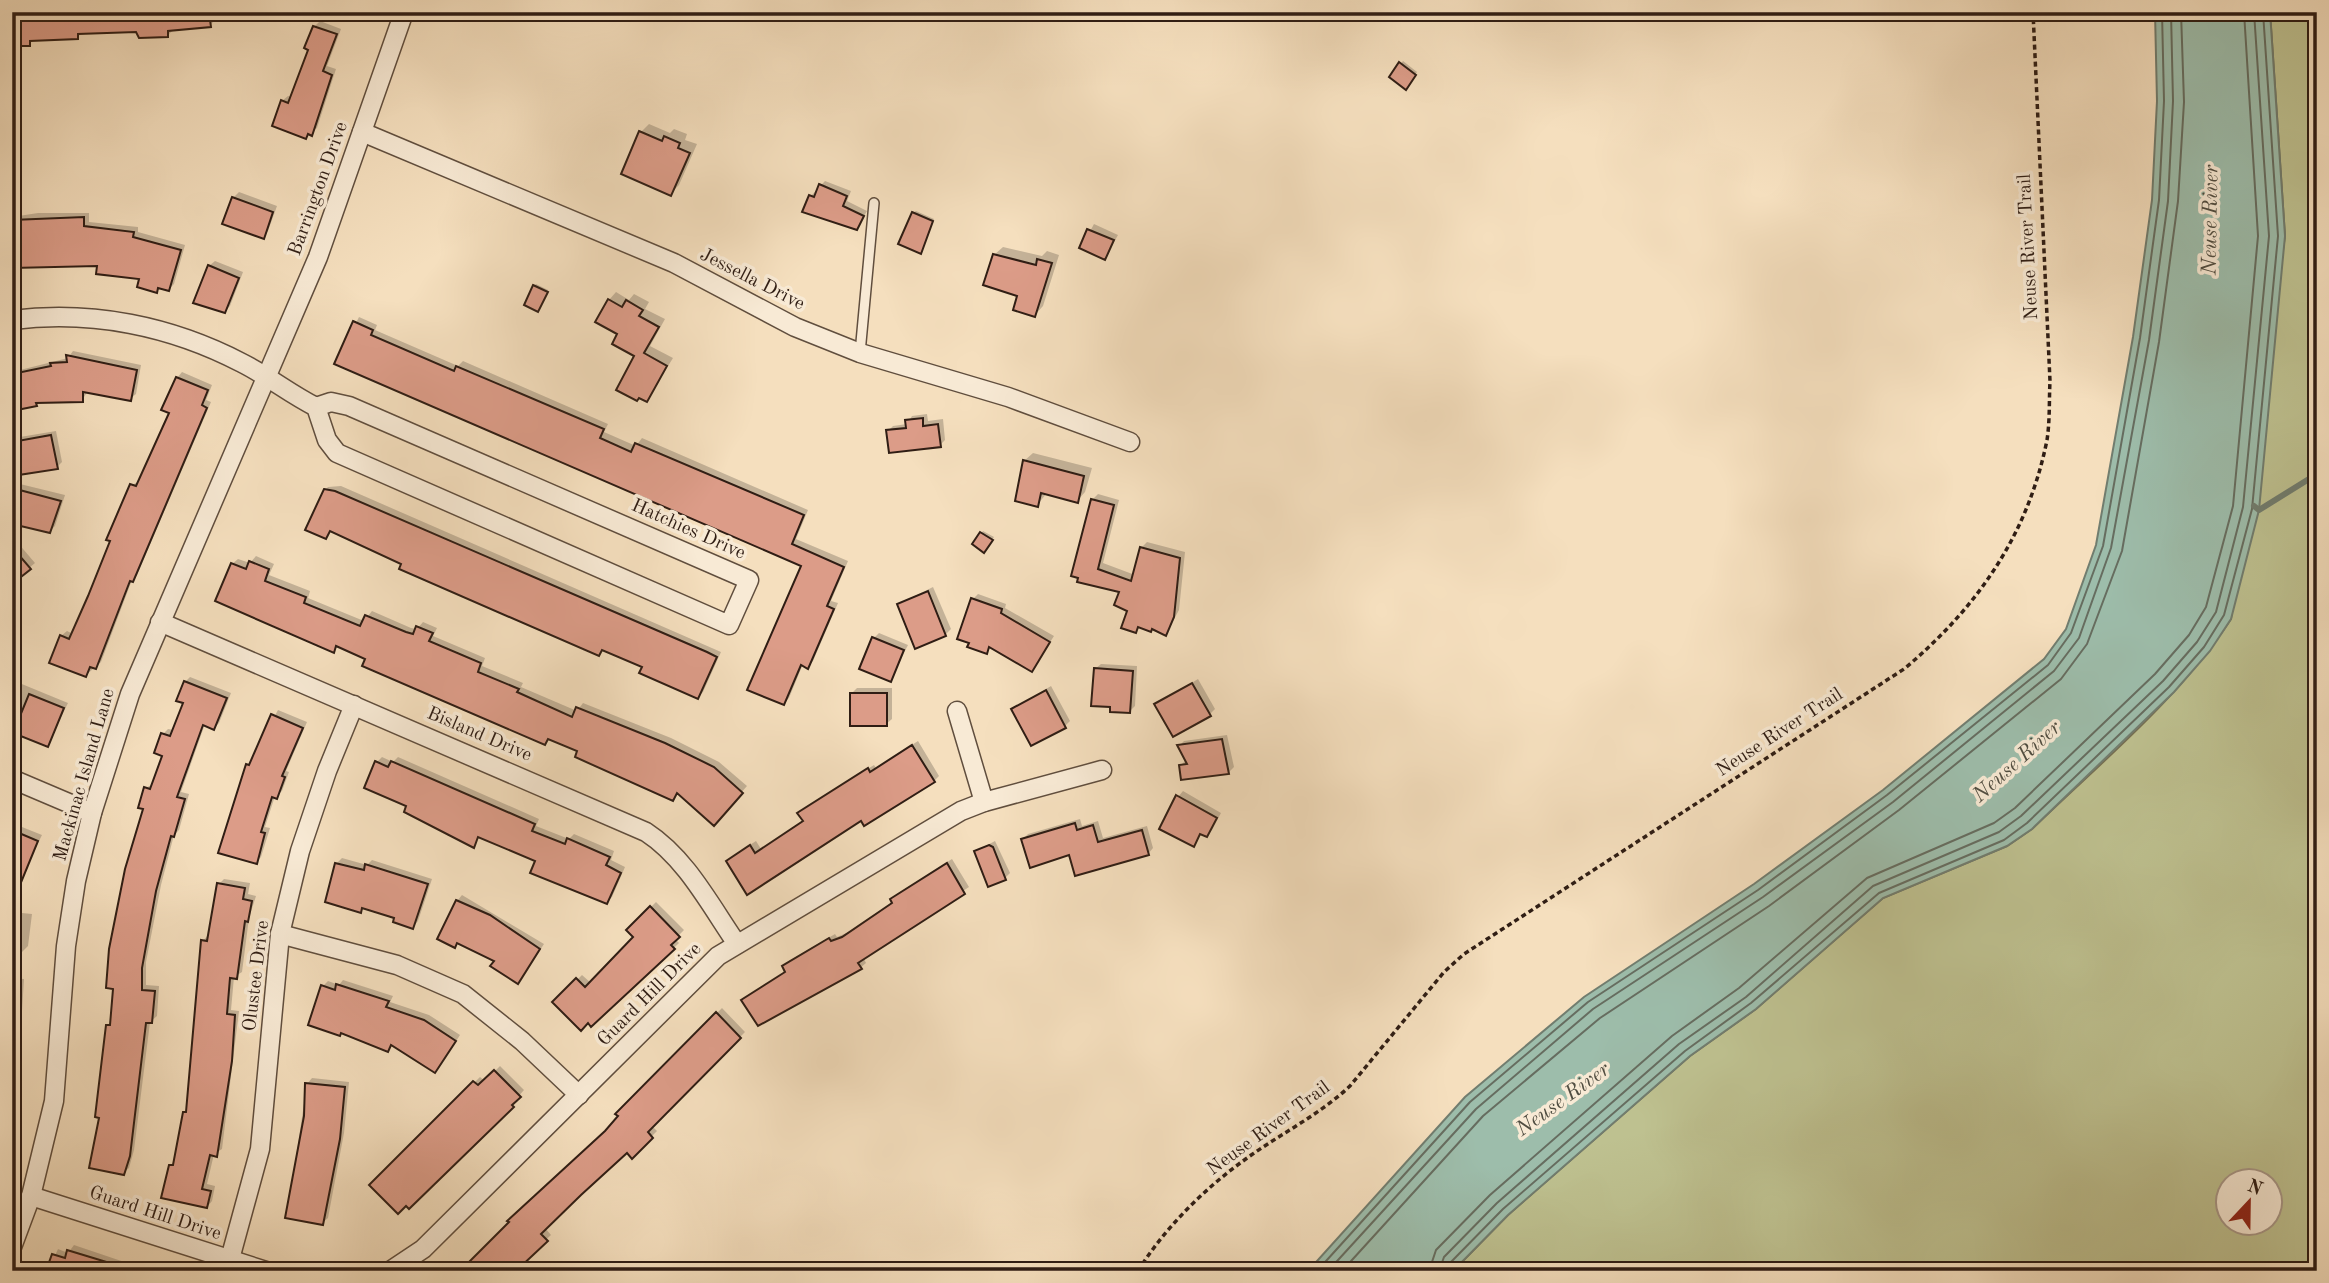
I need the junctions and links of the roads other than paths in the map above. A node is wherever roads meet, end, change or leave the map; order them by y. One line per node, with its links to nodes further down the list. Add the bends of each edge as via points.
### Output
1 (401, 13): 2 (street, Barrington Drive)
2 (362, 132): 5 (street, Jessella Drive, via 674,263 794,327); 6 (street, Barrington Drive, via 318,257)
3 (874, 203): 5 (lane)
4 (12, 320): 6 (street, via 112,319 197,343)
5 (860, 353): 8 (street, Jessella Drive, via 1009,397)
6 (268, 378): 7 (street); 9 (street, Mackinac Island Lane)
7 (316, 407): 7 (street, Hatchies Drive, via 327,440 337,453 729,625 749,580 349,406 331,401)
8 (1130, 442)
9 (160, 622): 10 (street, Bisland Drive); 15 (street, Mackinac Island Lane, via 130,694)
10 (354, 705): 16 (street, Olustee Drive, via 300,851); 17 (street, Bisland Drive, via 646,832 679,860)
11 (957, 711): 14 (street)
12 (1102, 770): 14 (street, Guard Hill Drive)
13 (12, 779): 15 (street)
14 (984, 802): 17 (street, Guard Hill Drive, via 961,811)
15 (92, 813): 19 (street, Mackinac Island Lane, via 66,946 54,1101)
16 (281, 934): 18 (street, via 397,965 463,993); 21 (street, Olustee Drive, via 260,1149)
17 (737, 944): 18 (street, Guard Hill Drive, via 719,956)
18 (579, 1095): 23 (street, Guard Hill Drive, via 423,1250)
19 (31, 1196): 20 (street, Mackinac Island Lane); 21 (street, Guard Hill Drive)
20 (12, 1247)
21 (230, 1259): 22 (street, Guard Hill Drive)
22 (266, 1271)
23 (390, 1271)

